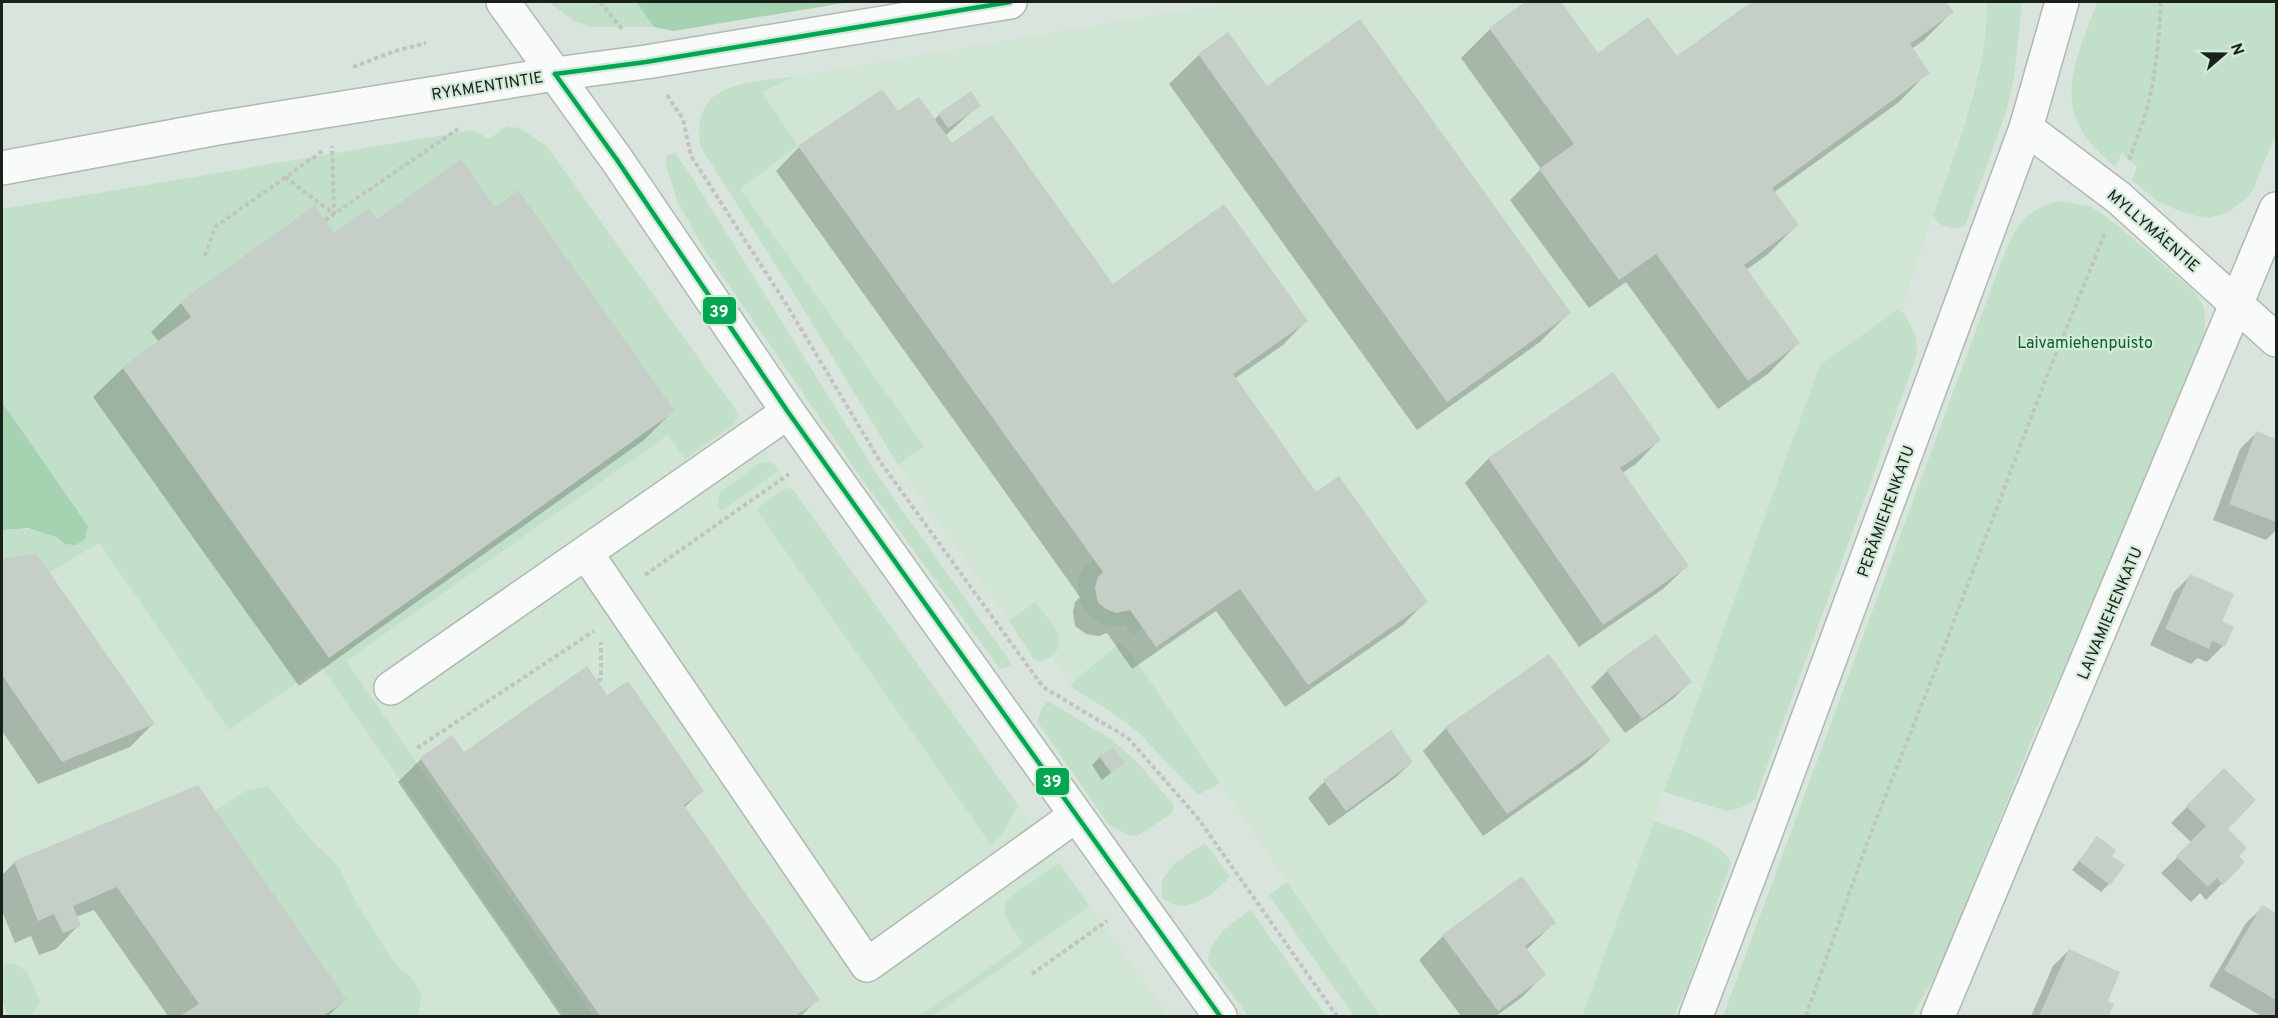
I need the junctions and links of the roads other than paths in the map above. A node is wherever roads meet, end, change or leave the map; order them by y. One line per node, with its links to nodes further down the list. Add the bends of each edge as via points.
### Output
1 (503, 2): 4 (street)
2 (1010, 2): 4 (street, RYKMENTINTIE)
3 (2062, 2): 5 (street, PERÄMIEHENKATU)
4 (555, 74): 6 (street, RYKMENTINTIE, via 218,128); 10 (street)
5 (2026, 128): 8 (street, MYLLYMÄENTIE, via 2119,198); 15 (street, PERÄMIEHENKATU)
6 (2, 168)
7 (2277, 209): 8 (street, LAIVAMIEHENKATU)
8 (2237, 303): 9 (street, MYLLYMÄENTIE); 16 (street, LAIVAMIEHENKATU)
9 (2277, 340)
10 (788, 412): 11 (street); 13 (street)
11 (586, 553): 12 (street); 13 (street, via 867,965)
12 (392, 688)
13 (1075, 816): 14 (street)
14 (1220, 1017)
15 (1696, 1017)
16 (1938, 1017)

